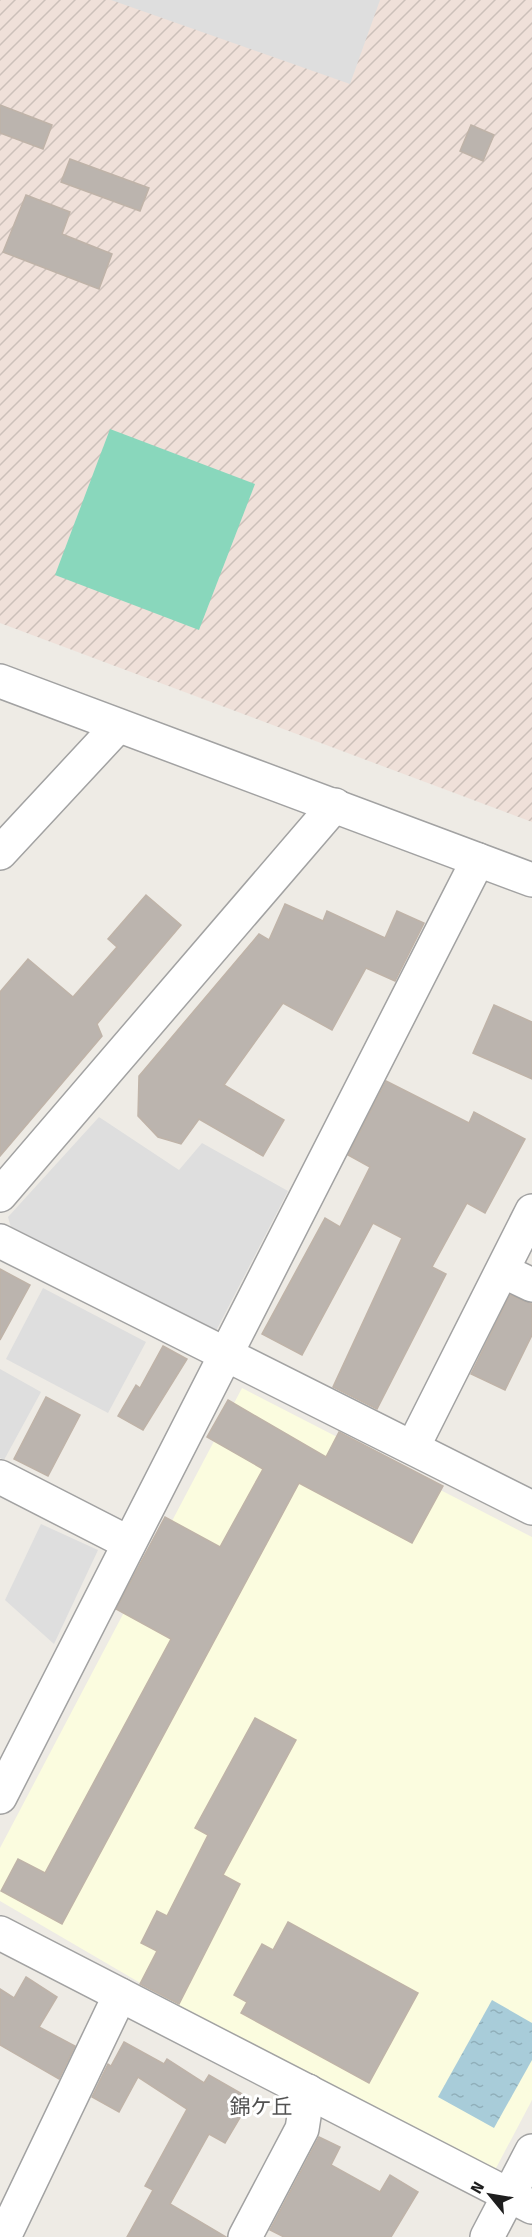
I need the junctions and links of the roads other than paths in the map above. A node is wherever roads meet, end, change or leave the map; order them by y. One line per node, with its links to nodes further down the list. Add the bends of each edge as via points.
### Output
1 (0, 681): 2 (street)
2 (118, 726): 3 (street); 4 (street)
3 (335, 805): 5 (street); 7 (street)
4 (0, 853)
5 (478, 860): 6 (street); 12 (street)
6 (532, 880)
7 (0, 1195)
8 (532, 1211): 10 (street)
9 (0, 1241): 12 (street)
10 (503, 1271): 11 (street); 13 (street)
11 (532, 1285)
12 (226, 1354): 13 (street); 16 (street)
13 (413, 1446): 15 (street)
14 (0, 1477): 16 (street)
15 (532, 1508)
16 (127, 1542): 17 (street)
17 (0, 1797)
18 (0, 1933): 19 (street)
19 (120, 1995): 20 (street); 23 (street)
20 (308, 2091): 22 (street); 24 (street, via 302,2129)
21 (532, 2151): 22 (street)
22 (520, 2201): 25 (street)
23 (4, 2237)
24 (245, 2237)
25 (487, 2237)

